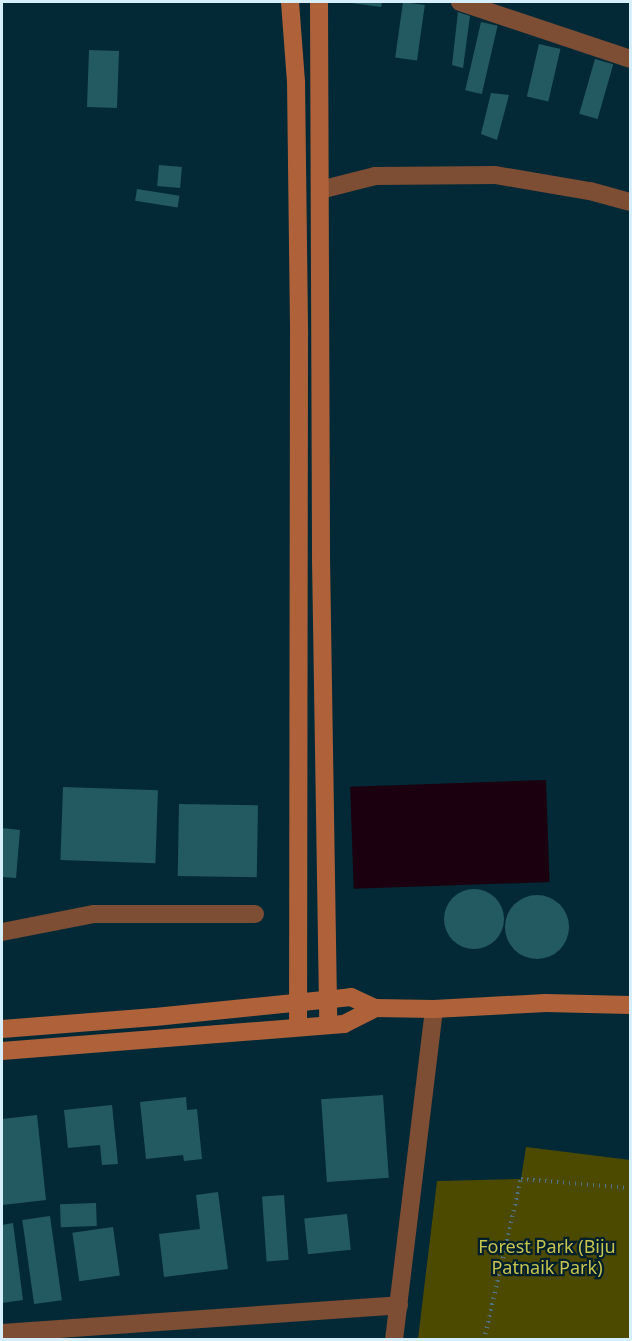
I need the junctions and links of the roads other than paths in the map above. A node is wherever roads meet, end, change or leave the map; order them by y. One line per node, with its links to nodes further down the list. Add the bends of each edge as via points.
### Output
1 (290, 2): 10 (street, via 296,81)
2 (319, 2): 5 (street)
3 (460, 2): 4 (street)
4 (630, 59)
5 (320, 190): 6 (street, via 375,177 495,175); 9 (street)
6 (630, 202)
7 (255, 914): 8 (street, via 94,914)
8 (2, 932)
9 (326, 1000): 10 (street); 12 (street, via 351,997); 14 (street)
10 (296, 1003): 15 (street); 16 (street)
11 (630, 1005): 13 (street, via 546,1003)
12 (375, 1008): 13 (street); 14 (street, via 344,1024)
13 (434, 1010): 18 (street)
14 (328, 1025): 15 (street)
15 (298, 1027): 17 (street)
16 (2, 1029)
17 (2, 1051)
18 (399, 1305): 19 (street); 20 (street)
19 (2, 1333)
20 (394, 1340)

